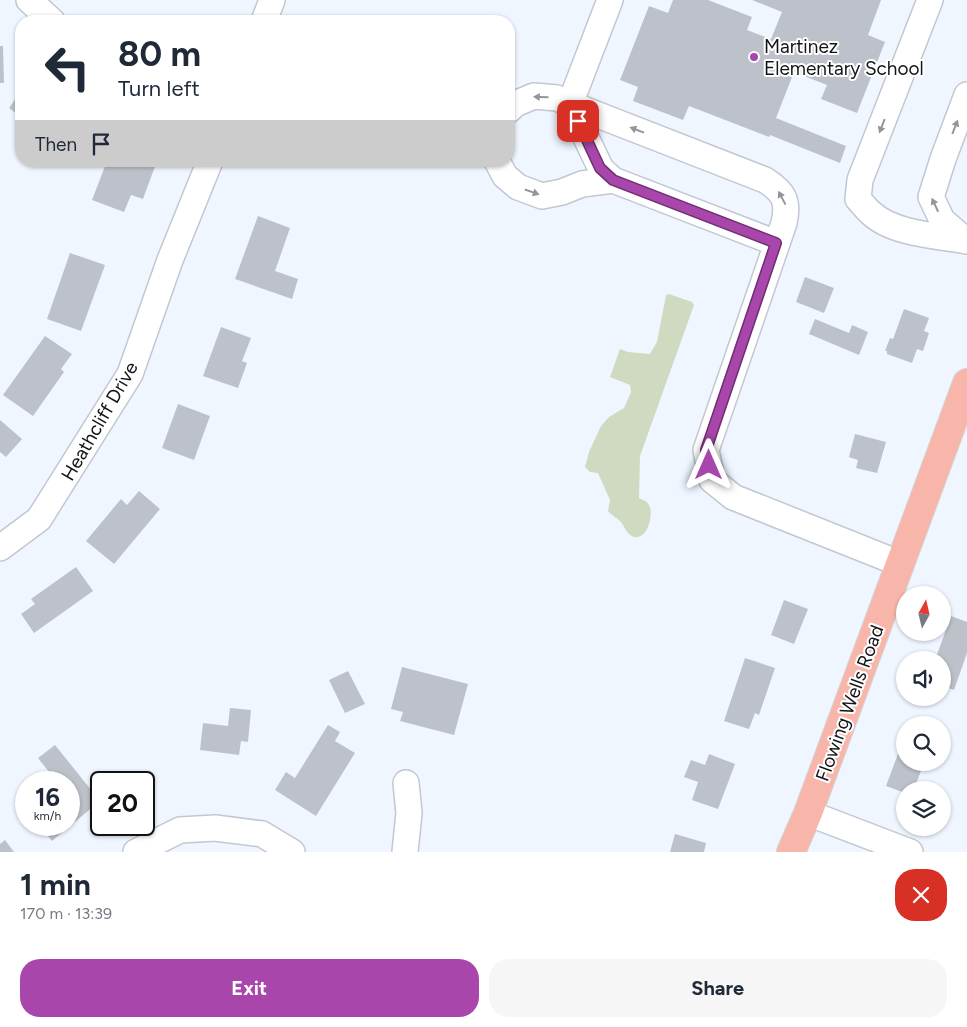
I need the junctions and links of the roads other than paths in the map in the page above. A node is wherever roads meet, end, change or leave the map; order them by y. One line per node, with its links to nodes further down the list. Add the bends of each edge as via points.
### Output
1 (29, 0): 5 (street)
2 (272, 0): 6 (street)
3 (610, 0): 8 (street)
4 (930, 0): 13 (street, one-way to 13, via 860,180 858,198 872,214 895,227 927,236)
5 (45, 15)
6 (266, 15)
7 (967, 95): 13 (street, one-way to 7, via 942,220 931,197)
8 (570, 104): 9 (street, one-way to 9, via 557,98 534,96); 12 (street, via 600,168); 14 (street, one-way to 8, via 787,208 783,195 774,186)
9 (515, 105)
10 (208, 167): 16 (street, Heathcliff Drive, via 170,260 130,374 39,520)
11 (500, 167): 12 (street, one-way to 12, via 518,187 542,196 582,184)
12 (613, 180): 14 (street)
13 (966, 241)
14 (776, 243): 17 (street, via 706,450 712,480 732,497)
15 (966, 389): 17 (main road, Flowing Wells Road)
16 (0, 548)
17 (901, 564): 19 (main road, Flowing Wells Road)
18 (406, 783): 22 (street, via 409,813)
19 (808, 813): 23 (main road, Flowing Wells Road); 24 (street)
20 (136, 852): 21 (street, via 180,830 216,828 262,834)
21 (292, 852)
22 (405, 852)
23 (791, 852)
24 (910, 852)

